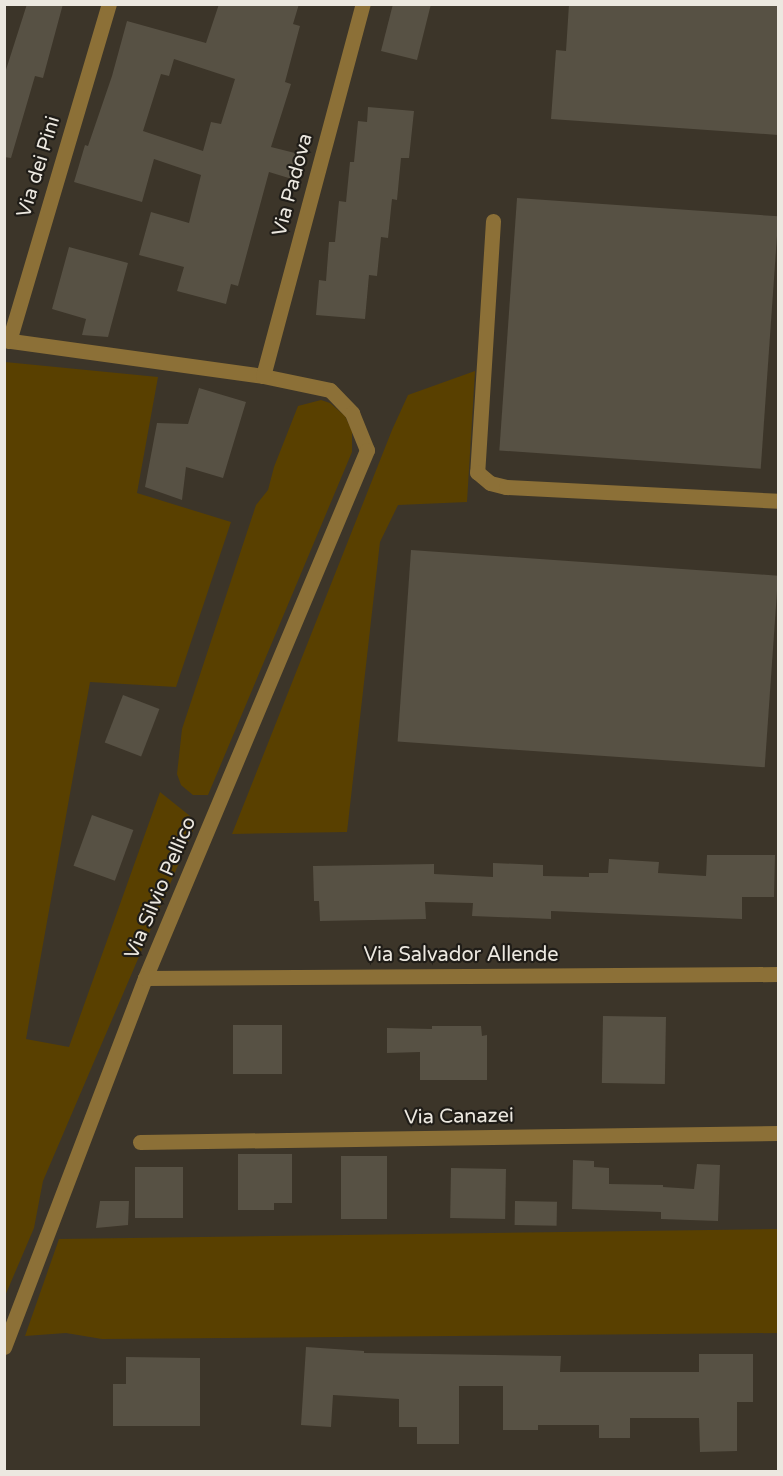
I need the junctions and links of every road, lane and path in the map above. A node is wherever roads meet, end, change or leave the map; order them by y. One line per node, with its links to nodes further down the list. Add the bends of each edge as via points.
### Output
1 (109, 4): 4 (street, Via dei Pini)
2 (363, 4): 5 (street, Via Padova)
3 (493, 221): 6 (street, via 477,472 490,483 506,487)
4 (7, 341): 5 (street)
5 (263, 376): 8 (street, Via Silvio Pellico, via 330,390 352,413 367,450)
6 (778, 501)
7 (778, 975): 8 (street, Via Salvador Allende)
8 (145, 978): 11 (street, Via Silvio Pellico)
9 (778, 1133): 10 (street, Via Canazei)
10 (140, 1142)
11 (4, 1347)

